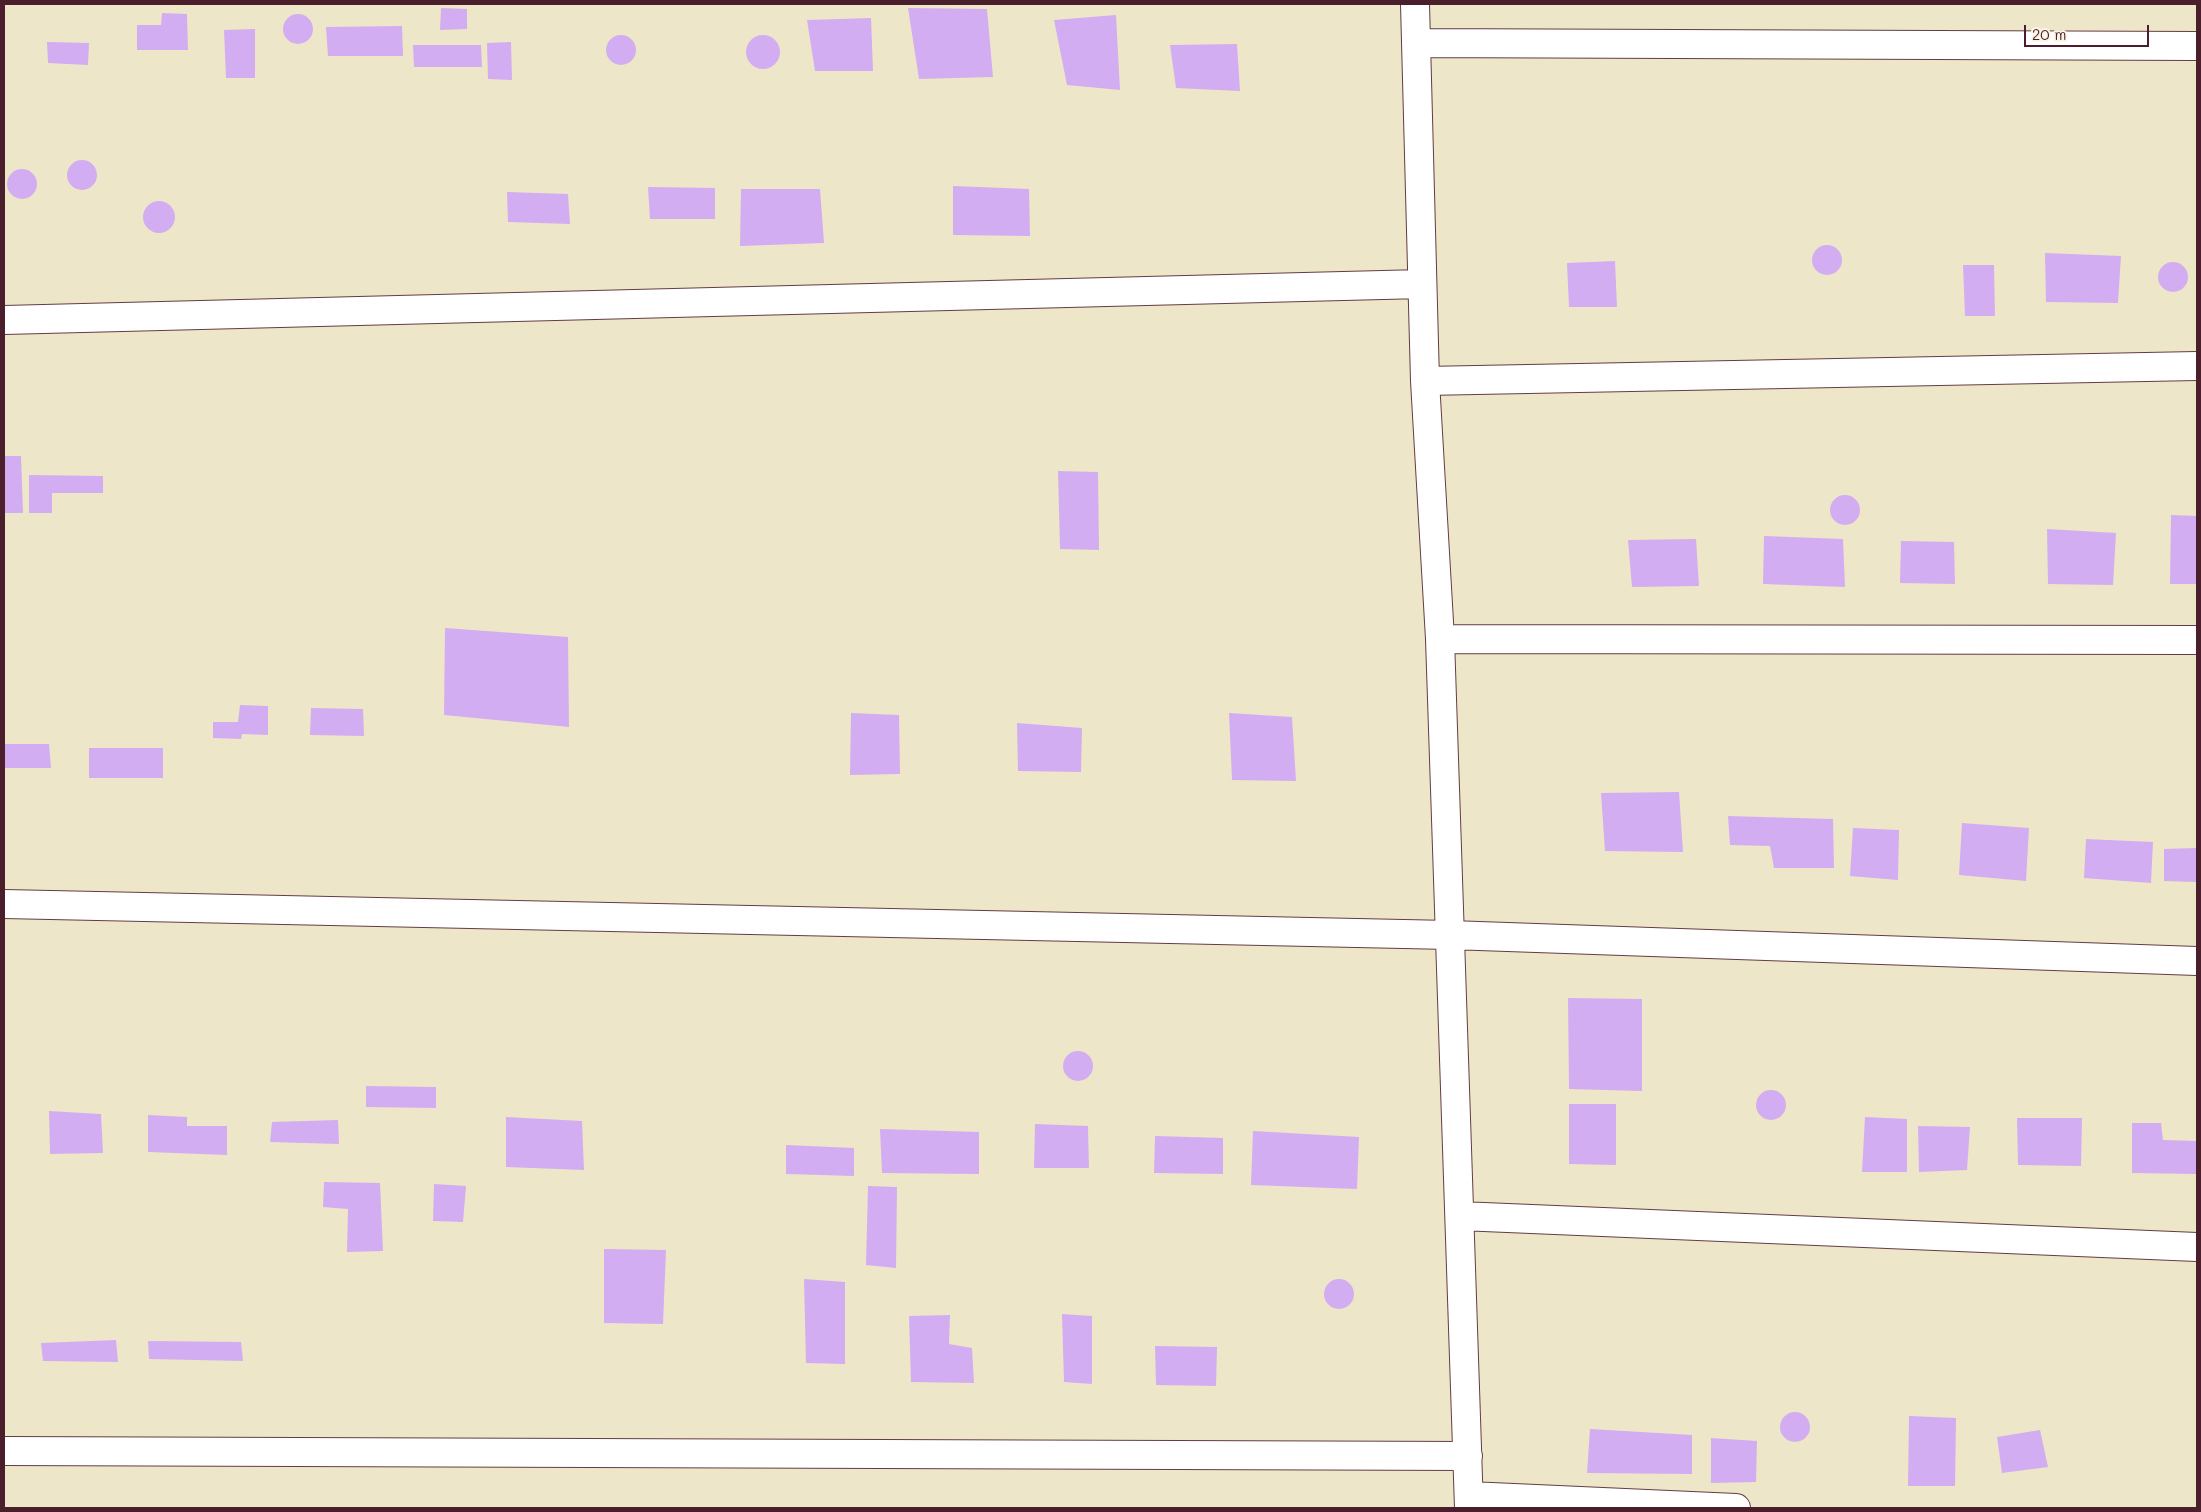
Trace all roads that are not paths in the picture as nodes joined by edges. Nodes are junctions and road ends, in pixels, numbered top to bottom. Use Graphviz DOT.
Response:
graph roads {
  1 [pos="1415,4"];
  2 [pos="1416,44"];
  3 [pos="2197,46"];
  4 [pos="1422,284"];
  5 [pos="4,320"];
  6 [pos="2197,366"];
  7 [pos="1425,381"];
  8 [pos="1440,639"];
  9 [pos="2197,640"];
  10 [pos="4,904"];
  11 [pos="1450,935"];
  12 [pos="2197,961"];
  13 [pos="1460,1216"];
  14 [pos="2197,1247"];
  15 [pos="4,1451"];
  16 [pos="1468,1456"];
  17 [pos="1469,1502"];
  18 [pos="1736,1508"];
  1 -- 2 [label="street"];
  2 -- 3 [label="street"];
  2 -- 4 [label="street"];
  4 -- 5 [label="street"];
  4 -- 7 [label="street"];
  6 -- 7 [label="street"];
  7 -- 8 [label="street"];
  8 -- 9 [label="street"];
  8 -- 11 [label="street"];
  10 -- 11 [label="street"];
  11 -- 12 [label="street"];
  11 -- 13 [label="street"];
  13 -- 14 [label="street"];
  13 -- 16 [label="street"];
  15 -- 16 [label="street"];
  16 -- 17 [label="street"];
  17 -- 18 [label="street"];
}
